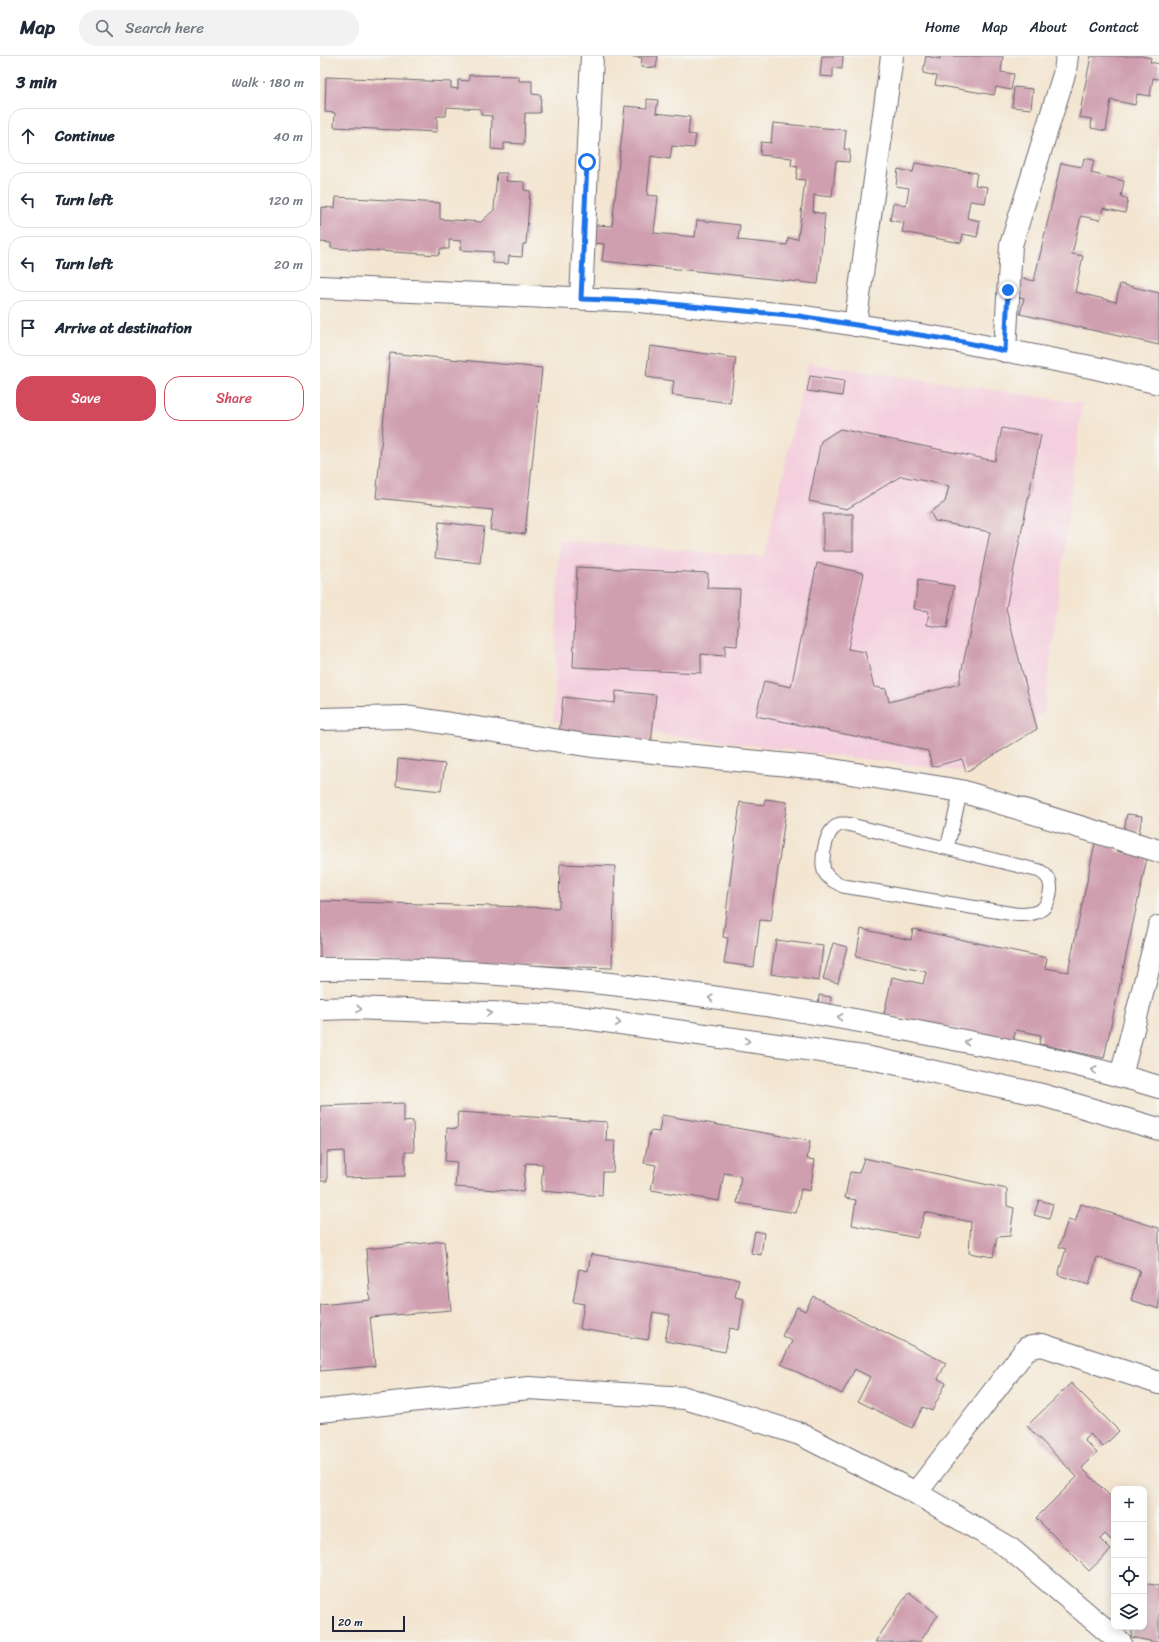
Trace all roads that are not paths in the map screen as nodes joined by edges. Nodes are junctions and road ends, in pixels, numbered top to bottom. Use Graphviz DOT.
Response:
graph roads {
  1 [pos="592,56"];
  2 [pos="892,56"];
  3 [pos="1067,56"];
  4 [pos="320,287"];
  5 [pos="581,299"];
  6 [pos="855,325"];
  7 [pos="1005,351"];
  8 [pos="1159,383"];
  9 [pos="320,719"];
  10 [pos="961,790"];
  11 [pos="947,848"];
  12 [pos="1159,850"];
  13 [pos="1159,927"];
  14 [pos="320,969"];
  15 [pos="320,1009"];
  16 [pos="1122,1076"];
  17 [pos="1159,1087"];
  18 [pos="1159,1130"];
  19 [pos="1159,1383"];
  20 [pos="320,1411"];
  21 [pos="916,1493"];
  22 [pos="1120,1642"];
  1 -- 5 [label="street"];
  2 -- 6 [label="street"];
  3 -- 7 [label="street"];
  4 -- 5 [label="street"];
  5 -- 6 [label="street"];
  6 -- 7 [label="street"];
  7 -- 8 [label="street"];
  9 -- 10 [label="street"];
  10 -- 11 [label="lane"];
  10 -- 12 [label="street"];
  11 -- 11 [label="lane"];
  13 -- 16 [label="street"];
  16 -- 14 [label="street, one-way"];
  15 -- 18 [label="street, one-way"];
  16 -- 17 [label="street"];
  19 -- 21 [label="street"];
  20 -- 21 [label="street"];
  21 -- 22 [label="street"];
}
